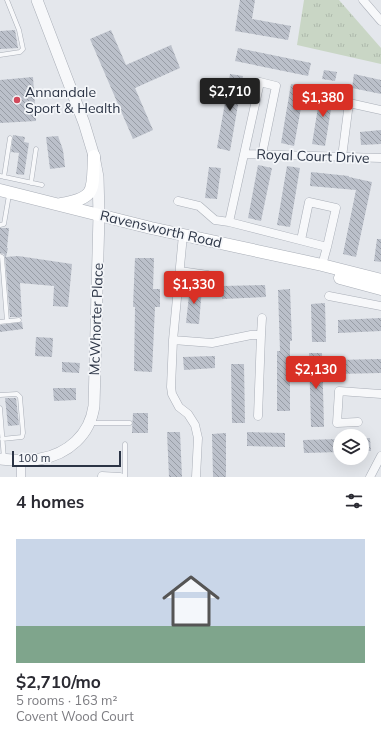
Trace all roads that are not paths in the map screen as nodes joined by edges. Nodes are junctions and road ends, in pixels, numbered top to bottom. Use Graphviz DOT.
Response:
graph roads {
  1 [pos="7,0"];
  2 [pos="37,0"];
  3 [pos="363,0"];
  4 [pos="381,21"];
  5 [pos="0,55"];
  6 [pos="381,110"];
  7 [pos="10,138"];
  8 [pos="36,149"];
  9 [pos="245,154"];
  10 [pos="262,154"];
  11 [pos="94,156"];
  12 [pos="342,157"];
  13 [pos="381,158"];
  14 [pos="2,177"];
  15 [pos="31,183"];
  16 [pos="42,185"];
  17 [pos="5,192"];
  18 [pos="178,200"];
  19 [pos="58,204"];
  20 [pos="0,208"];
  21 [pos="6,210"];
  22 [pos="99,215"];
  23 [pos="2,219"];
  24 [pos="229,222"];
  25 [pos="0,225"];
  26 [pos="183,235"];
  27 [pos="301,240"];
  28 [pos="327,247"];
  29 [pos="0,256"];
  30 [pos="322,265"];
  31 [pos="180,269"];
  32 [pos="208,273"];
  33 [pos="381,280"];
  34 [pos="381,289"];
  35 [pos="329,296"];
  36 [pos="381,306"];
  37 [pos="262,318"];
  38 [pos="20,320"];
  39 [pos="0,322"];
  40 [pos="7,322"];
  41 [pos="261,335"];
  42 [pos="173,340"];
  43 [pos="381,394"];
  44 [pos="0,395"];
  45 [pos="0,408"];
  46 [pos="258,416"];
  47 [pos="358,422"];
  48 [pos="90,423"];
  49 [pos="130,423"];
  50 [pos="2,439"];
  51 [pos="125,444"];
  52 [pos="381,456"];
  53 [pos="2,459"];
  54 [pos="22,460"];
  55 [pos="102,476"];
  56 [pos="21,477"];
  57 [pos="120,477"];
  58 [pos="125,477"];
  59 [pos="196,477"];
  60 [pos="370,477"];
  1 -- 5 [label="lane"];
  2 -- 11 [label="street, McWhorter Place"];
  3 -- 4 [label="street"];
  6 -- 12 [label="street"];
  7 -- 14 [label="lane"];
  8 -- 15 [label="lane"];
  9 -- 10 [label="street, Royal Court Drive"];
  9 -- 10 [label="street"];
  9 -- 24 [label="street"];
  10 -- 12 [label="street, Royal Court Drive"];
  11 -- 19 [label="main road"];
  11 -- 22 [label="street, McWhorter Place"];
  12 -- 13 [label="street, Royal Court Drive"];
  14 -- 15 [label="lane"];
  15 -- 16 [label="lane"];
  17 -- 19 [label="main road, Ravensworth Road"];
  17 -- 21 [label="lane"];
  18 -- 24 [label="street"];
  19 -- 22 [label="main road, Ravensworth Road"];
  20 -- 21 [label="lane"];
  21 -- 23 [label="lane"];
  22 -- 26 [label="main road, Ravensworth Road"];
  22 -- 48 [label="street, McWhorter Place"];
  23 -- 25 [label="lane"];
  24 -- 27 [label="street"];
  26 -- 30 [label="main road, Ravensworth Road"];
  26 -- 31 [label="street"];
  27 -- 28 [label="street"];
  27 -- 28 [label="street"];
  28 -- 30 [label="street"];
  29 -- 40 [label="lane"];
  30 -- 33 [label="main road, Ravensworth Road"];
  30 -- 34 [label="main road, Ravensworth Road"];
  31 -- 32 [label="lane"];
  31 -- 42 [label="street"];
  35 -- 36 [label="street"];
  37 -- 41 [label="street"];
  38 -- 40 [label="lane"];
  39 -- 40 [label="lane"];
  41 -- 42 [label="street"];
  41 -- 46 [label="street"];
  42 -- 59 [label="street"];
  43 -- 47 [label="street"];
  44 -- 50 [label="lane"];
  45 -- 50 [label="lane"];
  48 -- 49 [label="lane"];
  48 -- 54 [label="street"];
  50 -- 53 [label="lane"];
  51 -- 58 [label="lane"];
  52 -- 60 [label="street"];
  53 -- 54 [label="street"];
  54 -- 56 [label="street"];
  55 -- 57 [label="street"];
}
